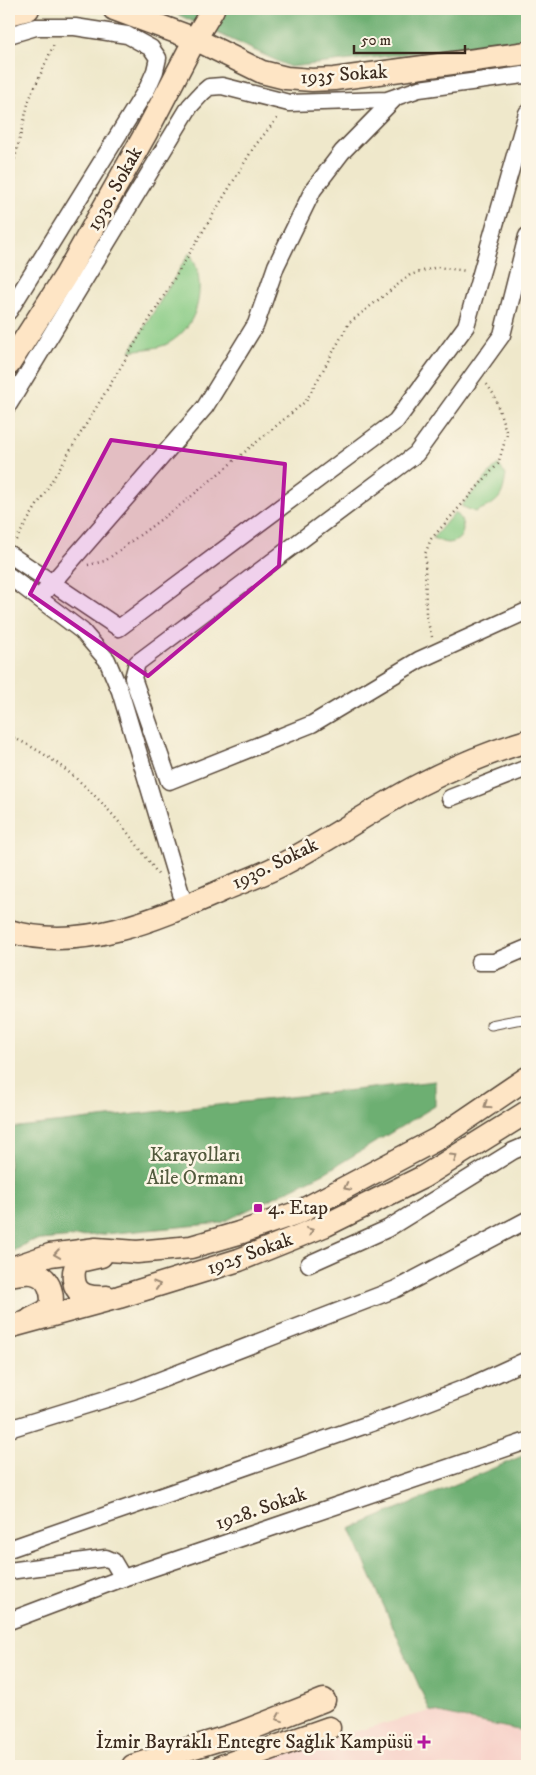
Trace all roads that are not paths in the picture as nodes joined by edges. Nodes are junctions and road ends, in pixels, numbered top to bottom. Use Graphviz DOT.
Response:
graph roads {
  1 [pos="28,9"];
  2 [pos="114,9"];
  3 [pos="213,9"];
  4 [pos="9,14"];
  5 [pos="9,35"];
  6 [pos="195,39"];
  7 [pos="527,53"];
  8 [pos="527,76"];
  9 [pos="394,98"];
  10 [pos="527,113"];
  11 [pos="527,236"];
  12 [pos="9,311"];
  13 [pos="9,364"];
  14 [pos="9,404"];
  15 [pos="11,548"];
  16 [pos="9,576"];
  17 [pos="52,583"];
  18 [pos="39,598"];
  19 [pos="527,611"];
  20 [pos="522,743"];
  21 [pos="526,768"];
  22 [pos="169,781"];
  23 [pos="150,788"];
  24 [pos="450,798"];
  25 [pos="185,907"];
  26 [pos="9,931"];
  27 [pos="527,948"];
  28 [pos="479,962"];
  29 [pos="527,1019"];
  30 [pos="491,1025"];
  31 [pos="527,1078"];
  32 [pos="527,1112"];
  33 [pos="527,1145"];
  34 [pos="527,1220"];
  35 [pos="137,1252"];
  36 [pos="309,1264"];
  37 [pos="9,1269"];
  38 [pos="9,1275"];
  39 [pos="119,1297"];
  40 [pos="16,1325"];
  41 [pos="527,1360"];
  42 [pos="9,1429"];
  43 [pos="527,1440"];
  44 [pos="9,1549"];
  45 [pos="9,1572"];
  46 [pos="123,1578"];
  47 [pos="9,1621"];
  48 [pos="324,1700"];
  49 [pos="329,1728"];
  50 [pos="234,1754"];
  51 [pos="282,1756"];
  52 [pos="133,1766"];
  1 -- 4 [label="main road"];
  2 -- 6 [label="main road, 1935 Sokak"];
  3 -- 6 [label="main road, 1930. Sokak"];
  5 -- 12 [label="street"];
  6 -- 7 [label="main road, 1935 Sokak"];
  6 -- 13 [label="main road, 1930. Sokak"];
  8 -- 9 [label="street"];
  9 -- 14 [label="street"];
  9 -- 17 [label="street"];
  10 -- 17 [label="street"];
  11 -- 22 [label="street"];
  15 -- 17 [label="street"];
  16 -- 18 [label="street"];
  17 -- 18 [label="street"];
  18 -- 23 [label="street"];
  19 -- 22 [label="street"];
  20 -- 21 [label="street"];
  20 -- 25 [label="main road, 1930. Sokak"];
  21 -- 24 [label="street"];
  22 -- 23 [label="street"];
  23 -- 25 [label="street"];
  25 -- 26 [label="main road, 1930. Sokak"];
  27 -- 28 [label="street"];
  29 -- 30 [label="lane"];
  31 -- 35 [label="main road, 1925 Sokak, one-way"];
  39 -- 32 [label="main road, 1925 Sokak, one-way"];
  33 -- 36 [label="street"];
  34 -- 42 [label="street"];
  35 -- 37 [label="main road, 1925 Sokak, one-way"];
  35 -- 39 [label="main road"];
  38 -- 40 [label="main road"];
  39 -- 40 [label="main road, 1925 Sokak"];
  41 -- 44 [label="street"];
  43 -- 46 [label="street, 1928. Sokak"];
  45 -- 46 [label="street"];
  46 -- 47 [label="street, 1928. Sokak"];
  48 -- 50 [label="main road, one-way"];
  49 -- 51 [label="main road"];
  50 -- 51 [label="main road"];
  50 -- 52 [label="main road"];
}
